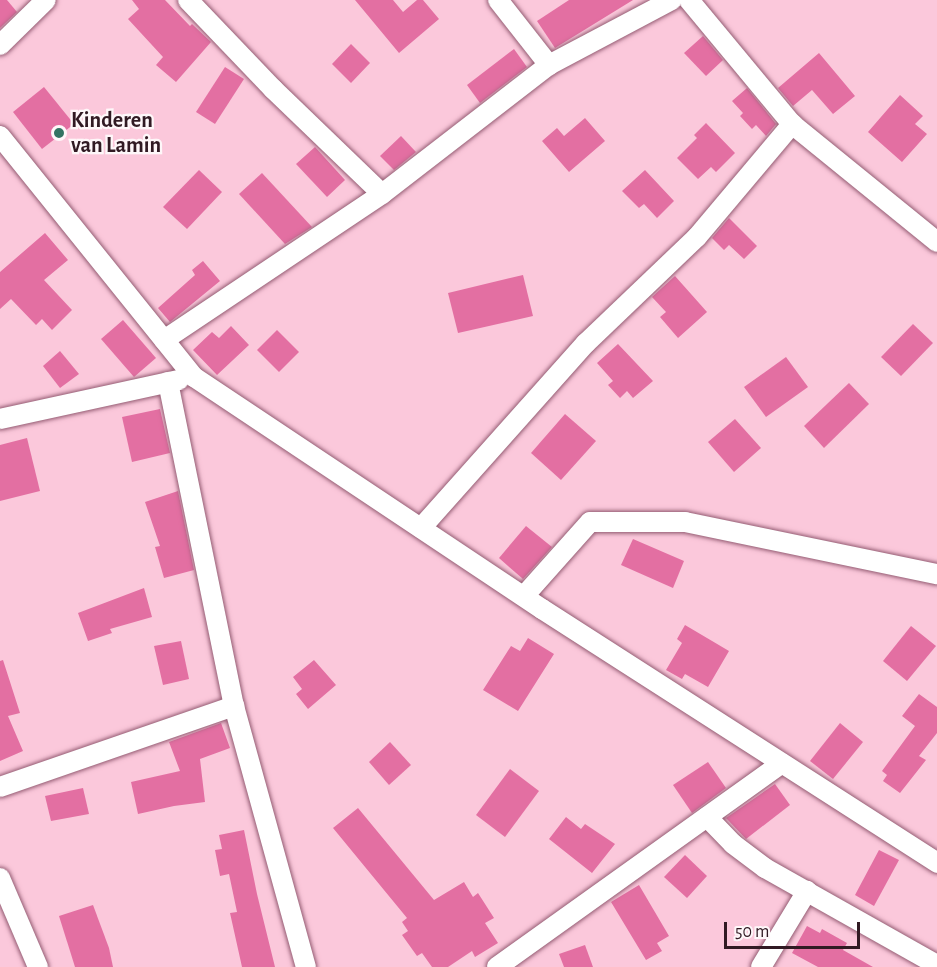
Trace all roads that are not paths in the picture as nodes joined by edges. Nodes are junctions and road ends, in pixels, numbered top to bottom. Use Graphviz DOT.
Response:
graph roads {
  1 [pos="46,0"];
  2 [pos="188,0"];
  3 [pos="498,0"];
  4 [pos="672,0"];
  5 [pos="689,0"];
  6 [pos="0,45"];
  7 [pos="549,65"];
  8 [pos="792,124"];
  9 [pos="0,136"];
  10 [pos="382,194"];
  11 [pos="937,242"];
  12 [pos="164,340"];
  13 [pos="194,377"];
  14 [pos="168,382"];
  15 [pos="0,419"];
  16 [pos="421,528"];
  17 [pos="937,574"];
  18 [pos="524,596"];
  19 [pos="234,706"];
  20 [pos="782,763"];
  21 [pos="0,787"];
  22 [pos="707,817"];
  23 [pos="937,863"];
  24 [pos="0,878"];
  25 [pos="807,891"];
  26 [pos="937,965"];
  27 [pos="38,967"];
  28 [pos="306,967"];
  29 [pos="497,967"];
  30 [pos="761,967"];
  1 -- 6 [label="street"];
  2 -- 10 [label="street"];
  3 -- 7 [label="street"];
  4 -- 7 [label="street"];
  5 -- 8 [label="street"];
  7 -- 10 [label="street"];
  8 -- 11 [label="street"];
  8 -- 16 [label="street"];
  9 -- 12 [label="street"];
  10 -- 12 [label="street"];
  12 -- 13 [label="street"];
  13 -- 14 [label="street"];
  13 -- 16 [label="street"];
  14 -- 15 [label="street"];
  14 -- 19 [label="street"];
  16 -- 18 [label="street"];
  17 -- 18 [label="street"];
  18 -- 20 [label="street"];
  19 -- 21 [label="street"];
  19 -- 28 [label="street"];
  20 -- 22 [label="street"];
  20 -- 23 [label="street"];
  22 -- 25 [label="street"];
  22 -- 29 [label="street"];
  24 -- 27 [label="street"];
  25 -- 26 [label="street"];
  25 -- 30 [label="street"];
}
